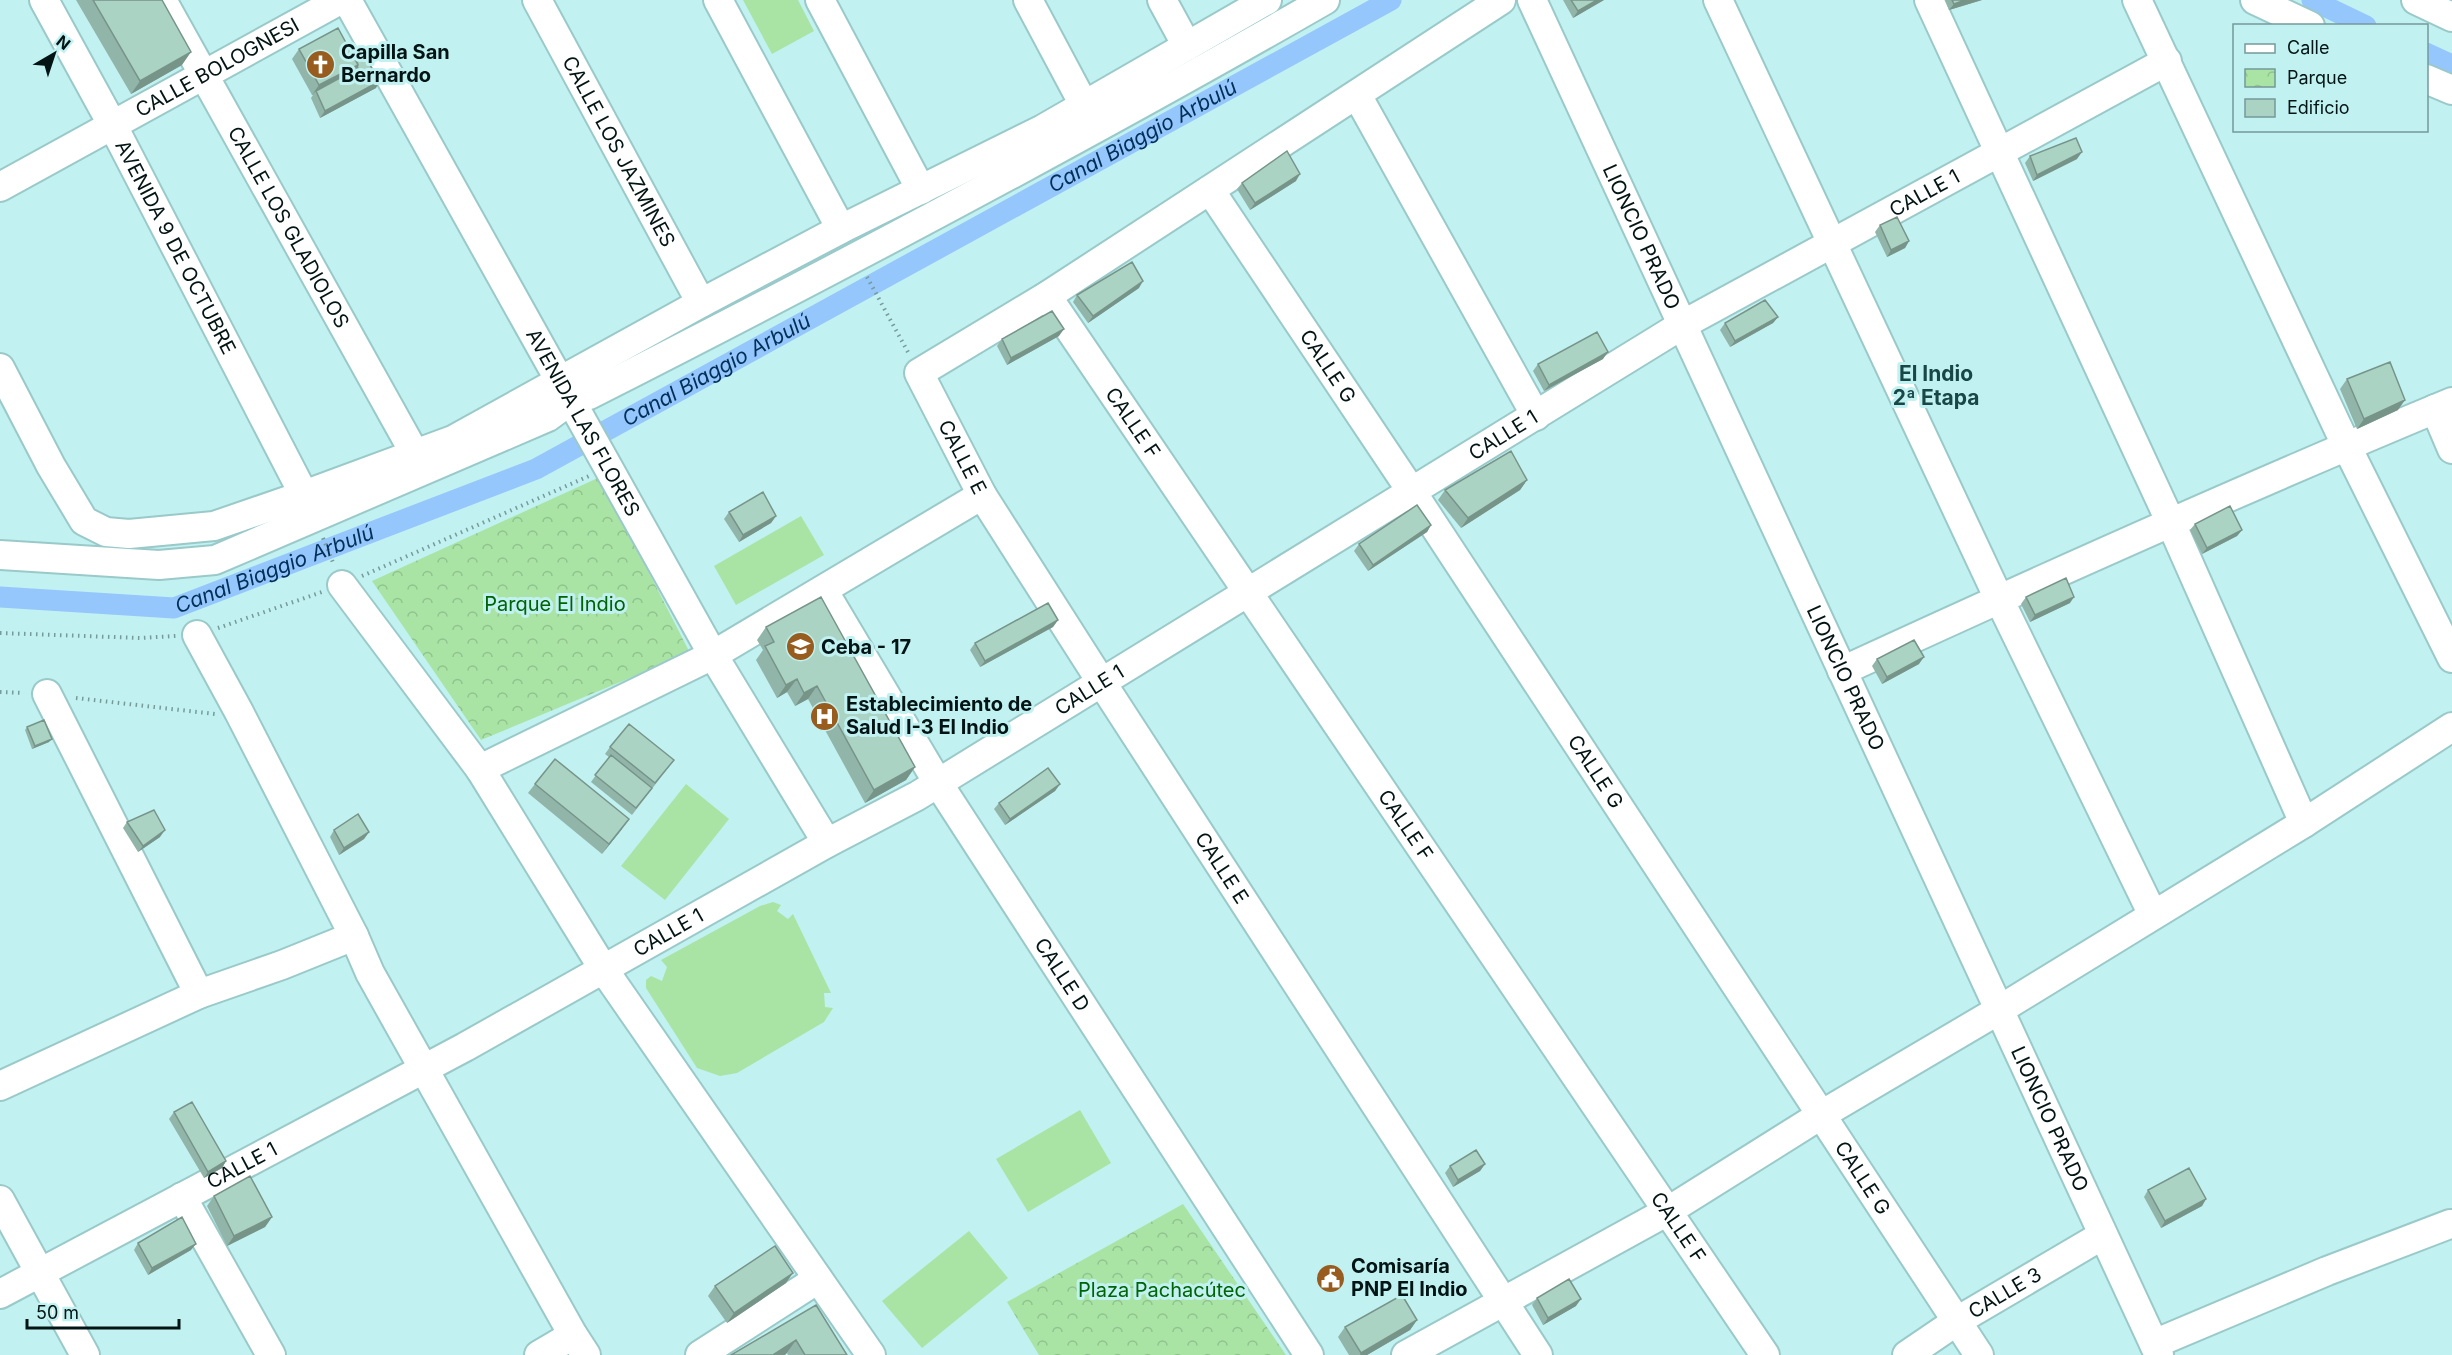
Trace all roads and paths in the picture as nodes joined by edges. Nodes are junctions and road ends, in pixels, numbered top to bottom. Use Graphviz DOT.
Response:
graph roads {
  1 [pos="44,0"];
  2 [pos="162,0"];
  3 [pos="340,0"];
  4 [pos="347,0"];
  5 [pos="537,0"];
  6 [pos="718,0"];
  7 [pos="820,0"];
  8 [pos="1028,0"];
  9 [pos="1162,0"];
  10 [pos="1268,0"];
  11 [pos="1325,0"];
  12 [pos="1501,0"];
  13 [pos="1532,0"];
  14 [pos="1718,0"];
  15 [pos="1929,0"];
  16 [pos="2137,0"];
  17 [pos="2255,0"];
  18 [pos="2416,0"];
  19 [pos="2452,17"];
  20 [pos="2306,24"];
  21 [pos="1187,46"];
  22 [pos="2167,61"];
  23 [pos="203,76"];
  24 [pos="2428,79"];
  25 [pos="2452,90"];
  26 [pos="1357,95"];
  27 [pos="1084,105"];
  28 [pos="113,126"];
  29 [pos="1998,153"];
  30 [pos="0,187"];
  31 [pos="921,190"];
  32 [pos="1210,190"];
  33 [pos="842,229"];
  34 [pos="1832,244"];
  35 [pos="866,276"];
  36 [pos="1047,296"];
  37 [pos="702,303"];
  38 [pos="1683,326"];
  39 [pos="0,368"];
  40 [pos="919,373"];
  41 [pos="570,398"];
  42 [pos="2443,406"];
  43 [pos="1536,416"];
  44 [pos="2346,445"];
  45 [pos="2452,449"];
  46 [pos="415,454"];
  47 [pos="608,464"];
  48 [pos="1412,492"];
  49 [pos="304,495"];
  50 [pos="982,495"];
  51 [pos="2170,521"];
  52 [pos="322,536"];
  53 [pos="0,555"];
  54 [pos="340,579"];
  55 [pos="823,590"];
  56 [pos="1249,592"];
  57 [pos="2000,599"];
  58 [pos="0,633"];
  59 [pos="197,635"];
  60 [pos="713,655"];
  61 [pos="2452,658"];
  62 [pos="1842,671"];
  63 [pos="1101,683"];
  64 [pos="0,692"];
  65 [pos="47,694"];
  66 [pos="239,712"];
  67 [pos="2452,727"];
  68 [pos="480,768"];
  69 [pos="938,783"];
  70 [pos="2304,823"];
  71 [pos="827,843"];
  72 [pos="2153,915"];
  73 [pos="354,936"];
  74 [pos="604,970"];
  75 [pos="199,994"];
  76 [pos="1999,1010"];
  77 [pos="423,1069"];
  78 [pos="0,1086"];
  79 [pos="1821,1114"];
  80 [pos="182,1197"];
  81 [pos="0,1200"];
  82 [pos="1668,1211"];
  83 [pos="2450,1224"];
  84 [pos="2103,1235"];
  85 [pos="41,1273"];
  86 [pos="818,1279"];
  87 [pos="0,1294"];
  88 [pos="1503,1302"];
  89 [pos="1957,1322"];
  90 [pos="580,1345"];
  91 [pos="2156,1349"];
  92 [pos="85,1355"];
  93 [pos="271,1355"];
  94 [pos="539,1355"];
  95 [pos="700,1355"];
  96 [pos="871,1355"];
  97 [pos="1309,1355"];
  98 [pos="1406,1355"];
  99 [pos="1538,1355"];
  100 [pos="1765,1355"];
  101 [pos="1907,1355"];
  102 [pos="1979,1355"];
  1 -- 28 [label="street, AVENIDA 9 DE OCTUBRE"];
  2 -- 23 [label="street, CALLE LOS GLADIOLOS"];
  3 -- 23 [label="street, CALLE BOLOGNESI"];
  4 -- 41 [label="street, AVENIDA LAS FLORES"];
  5 -- 37 [label="street, CALLE LOS JAZMINES"];
  6 -- 33 [label="street"];
  7 -- 31 [label="street"];
  8 -- 27 [label="street"];
  9 -- 21 [label="street"];
  10 -- 21 [label="street"];
  11 -- 41 [label="street"];
  12 -- 26 [label="street"];
  13 -- 38 [label="street, LIONCIO PRADO"];
  14 -- 34 [label="street"];
  15 -- 29 [label="street"];
  16 -- 22 [label="street"];
  17 -- 20 [label="street"];
  18 -- 19 [label="street"];
  21 -- 27 [label="street"];
  22 -- 29 [label="street, CALLE 1"];
  22 -- 44 [label="street"];
  23 -- 28 [label="street, CALLE BOLOGNESI"];
  23 -- 46 [label="street, CALLE LOS GLADIOLOS"];
  24 -- 25 [label="street"];
  26 -- 32 [label="street"];
  26 -- 43 [label="street"];
  27 -- 31 [label="street"];
  28 -- 30 [label="street, CALLE BOLOGNESI"];
  28 -- 49 [label="street, AVENIDA 9 DE OCTUBRE"];
  29 -- 34 [label="street, CALLE 1"];
  29 -- 51 [label="street"];
  31 -- 33 [label="street"];
  32 -- 36 [label="street"];
  32 -- 48 [label="street, CALLE G"];
  33 -- 37 [label="street"];
  34 -- 38 [label="street, CALLE 1"];
  34 -- 57 [label="street"];
  35 -- 40 [label="path"];
  36 -- 40 [label="street"];
  36 -- 56 [label="street, CALLE F"];
  37 -- 41 [label="street"];
  38 -- 43 [label="street, CALLE 1"];
  38 -- 62 [label="street, LIONCIO PRADO"];
  39 -- 49 [label="street"];
  40 -- 50 [label="street, CALLE E"];
  41 -- 46 [label="street"];
  41 -- 47 [label="street, AVENIDA LAS FLORES"];
  41 -- 53 [label="street"];
  42 -- 44 [label="street"];
  42 -- 45 [label="street"];
  43 -- 48 [label="street, CALLE 1"];
  44 -- 51 [label="street"];
  44 -- 61 [label="street"];
  46 -- 49 [label="street"];
  47 -- 54 [label="path"];
  47 -- 60 [label="street, AVENIDA LAS FLORES"];
  48 -- 56 [label="street, CALLE 1"];
  48 -- 79 [label="street, CALLE G"];
  50 -- 55 [label="street"];
  50 -- 63 [label="street, CALLE E"];
  51 -- 57 [label="street"];
  51 -- 70 [label="street"];
  52 -- 54 [label="path"];
  54 -- 59 [label="path"];
  54 -- 68 [label="street"];
  55 -- 60 [label="street"];
  55 -- 69 [label="street, CALLE D"];
  56 -- 63 [label="street, CALLE 1"];
  56 -- 82 [label="street, CALLE F"];
  57 -- 62 [label="street"];
  57 -- 72 [label="street"];
  58 -- 59 [label="path"];
  59 -- 66 [label="street"];
  60 -- 68 [label="street"];
  60 -- 71 [label="street, AVENIDA LAS FLORES"];
  62 -- 76 [label="street, LIONCIO PRADO"];
  63 -- 69 [label="street, CALLE 1"];
  63 -- 88 [label="street, CALLE E"];
  64 -- 65 [label="path"];
  65 -- 66 [label="path"];
  65 -- 75 [label="street"];
  66 -- 73 [label="street"];
  67 -- 70 [label="street"];
  68 -- 74 [label="street"];
  69 -- 71 [label="street, CALLE 1"];
  69 -- 97 [label="street, CALLE D"];
  70 -- 72 [label="street"];
  71 -- 74 [label="street, CALLE 1"];
  72 -- 76 [label="street"];
  73 -- 75 [label="street"];
  73 -- 77 [label="street"];
  74 -- 77 [label="street, CALLE 1"];
  74 -- 86 [label="street"];
  75 -- 78 [label="street"];
  76 -- 79 [label="street"];
  76 -- 84 [label="street, LIONCIO PRADO"];
  77 -- 80 [label="street, CALLE 1"];
  77 -- 90 [label="street"];
  79 -- 82 [label="street"];
  79 -- 89 [label="street, CALLE G"];
  80 -- 85 [label="street, CALLE 1"];
  80 -- 93 [label="street"];
  81 -- 85 [label="street"];
  82 -- 88 [label="street"];
  82 -- 100 [label="street, CALLE F"];
  83 -- 91 [label="street"];
  84 -- 89 [label="street, CALLE 3"];
  84 -- 91 [label="street, LIONCIO PRADO"];
  85 -- 87 [label="street, CALLE 1"];
  85 -- 92 [label="street"];
  86 -- 95 [label="street"];
  86 -- 96 [label="street"];
  88 -- 98 [label="street"];
  88 -- 99 [label="street, CALLE E"];
  89 -- 101 [label="street, CALLE 3"];
  89 -- 102 [label="street, CALLE G"];
  90 -- 94 [label="street"];
}
